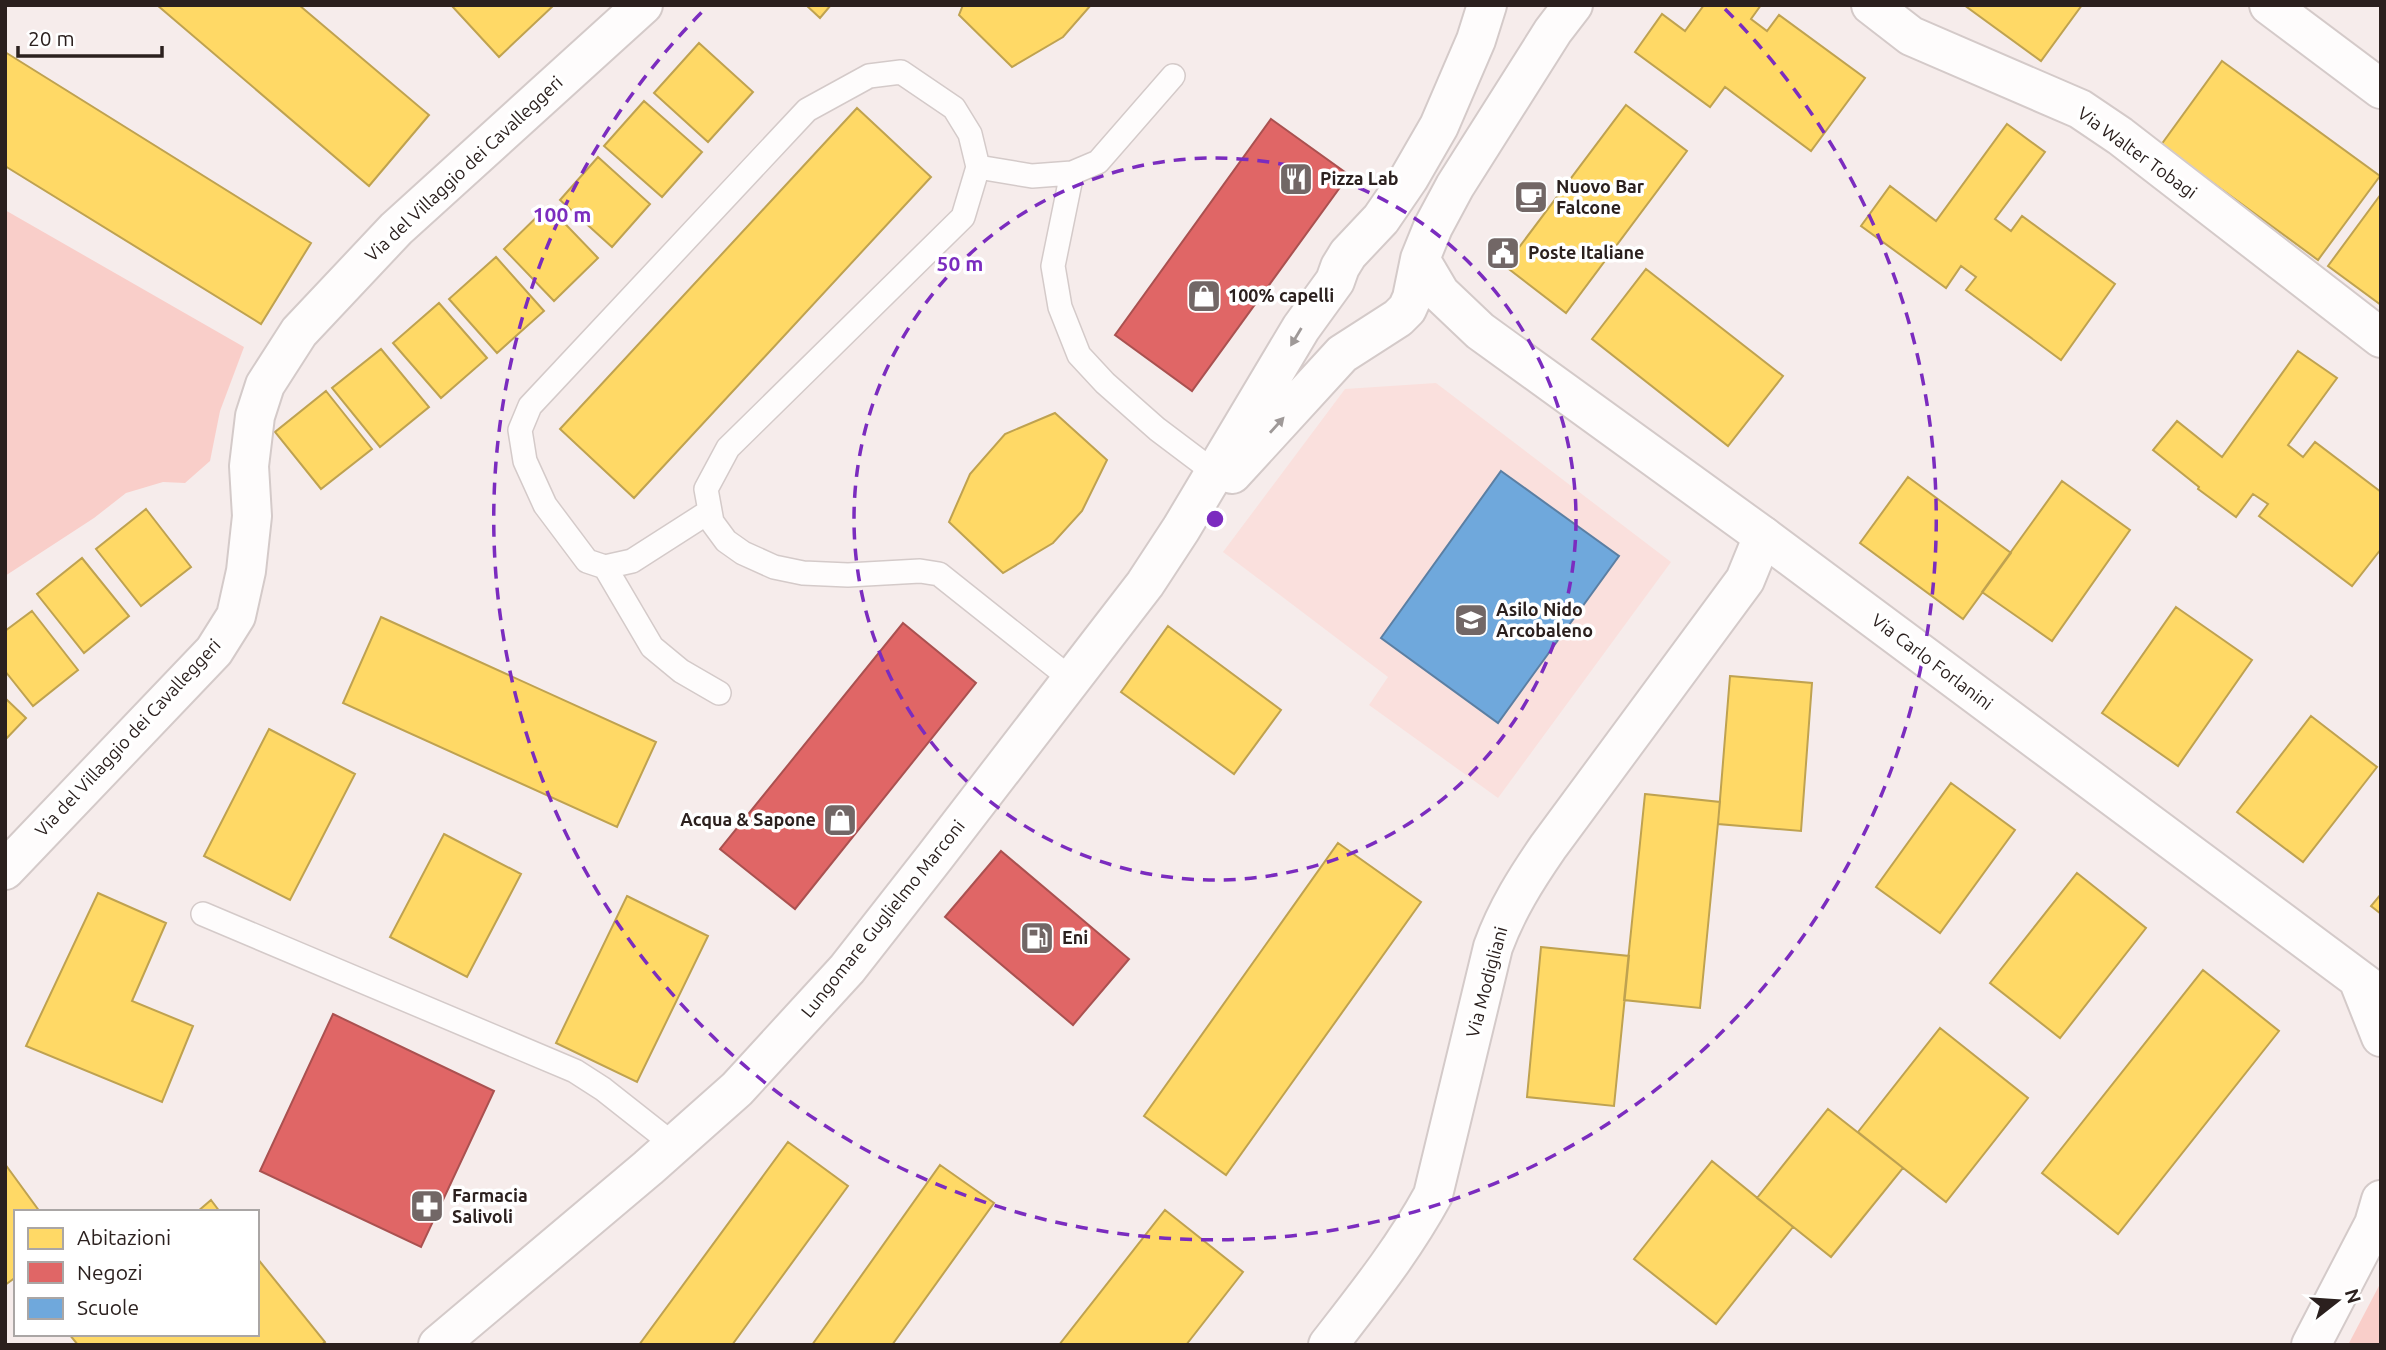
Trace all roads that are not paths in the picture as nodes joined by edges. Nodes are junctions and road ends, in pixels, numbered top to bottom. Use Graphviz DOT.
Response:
graph roads {
  1 [pos="643,5"];
  2 [pos="1487,5"];
  3 [pos="1573,5"];
  4 [pos="1871,5"];
  5 [pos="2269,5"];
  6 [pos="1173,76"];
  7 [pos="2381,89"];
  8 [pos="978,167"];
  9 [pos="1072,173"];
  10 [pos="1420,259"];
  11 [pos="1335,281"];
  12 [pos="1393,322"];
  13 [pos="1480,331"];
  14 [pos="2381,338"];
  15 [pos="1214,472"];
  16 [pos="710,511"];
  17 [pos="1181,529"];
  18 [pos="1763,536"];
  19 [pos="605,567"];
  20 [pos="1072,679"];
  21 [pos="719,693"];
  22 [pos="5,870"];
  23 [pos="203,914"];
  24 [pos="2369,987"];
  25 [pos="2381,1037"];
  26 [pos="674,1145"];
  27 [pos="2378,1214"];
  28 [pos="438,1345"];
  29 [pos="1328,1345"];
  30 [pos="2311,1345"];
  1 -- 22 [label="street, Via del Villaggio dei Cavalleggeri"];
  2 -- 11 [label="street, Lungomare Guglielmo Marconi"];
  3 -- 10 [label="street, Lungomare Guglielmo Marconi"];
  4 -- 14 [label="street, Via Walter Tobagi"];
  5 -- 7 [label="street"];
  6 -- 9 [label="lane"];
  8 -- 9 [label="lane"];
  8 -- 16 [label="lane"];
  8 -- 19 [label="lane"];
  9 -- 15 [label="lane"];
  10 -- 12 [label="street, Lungomare Guglielmo Marconi"];
  10 -- 13 [label="street, Via Carlo Forlanini"];
  11 -- 12 [label="street"];
  11 -- 15 [label="street, Lungomare Guglielmo Marconi, one-way"];
  12 -- 13 [label="street, Via Carlo Forlanini"];
  17 -- 12 [label="street, Lungomare Guglielmo Marconi, one-way"];
  13 -- 18 [label="street, Via Carlo Forlanini"];
  15 -- 17 [label="street, Lungomare Guglielmo Marconi"];
  16 -- 19 [label="lane"];
  16 -- 20 [label="lane"];
  17 -- 20 [label="street, Lungomare Guglielmo Marconi"];
  18 -- 24 [label="street, Via Carlo Forlanini"];
  18 -- 29 [label="street, Via Modigliani"];
  19 -- 21 [label="lane"];
  20 -- 26 [label="street, Lungomare Guglielmo Marconi"];
  23 -- 26 [label="lane"];
  24 -- 25 [label="street"];
  26 -- 28 [label="street, Lungomare Guglielmo Marconi"];
  27 -- 30 [label="street"];
}
